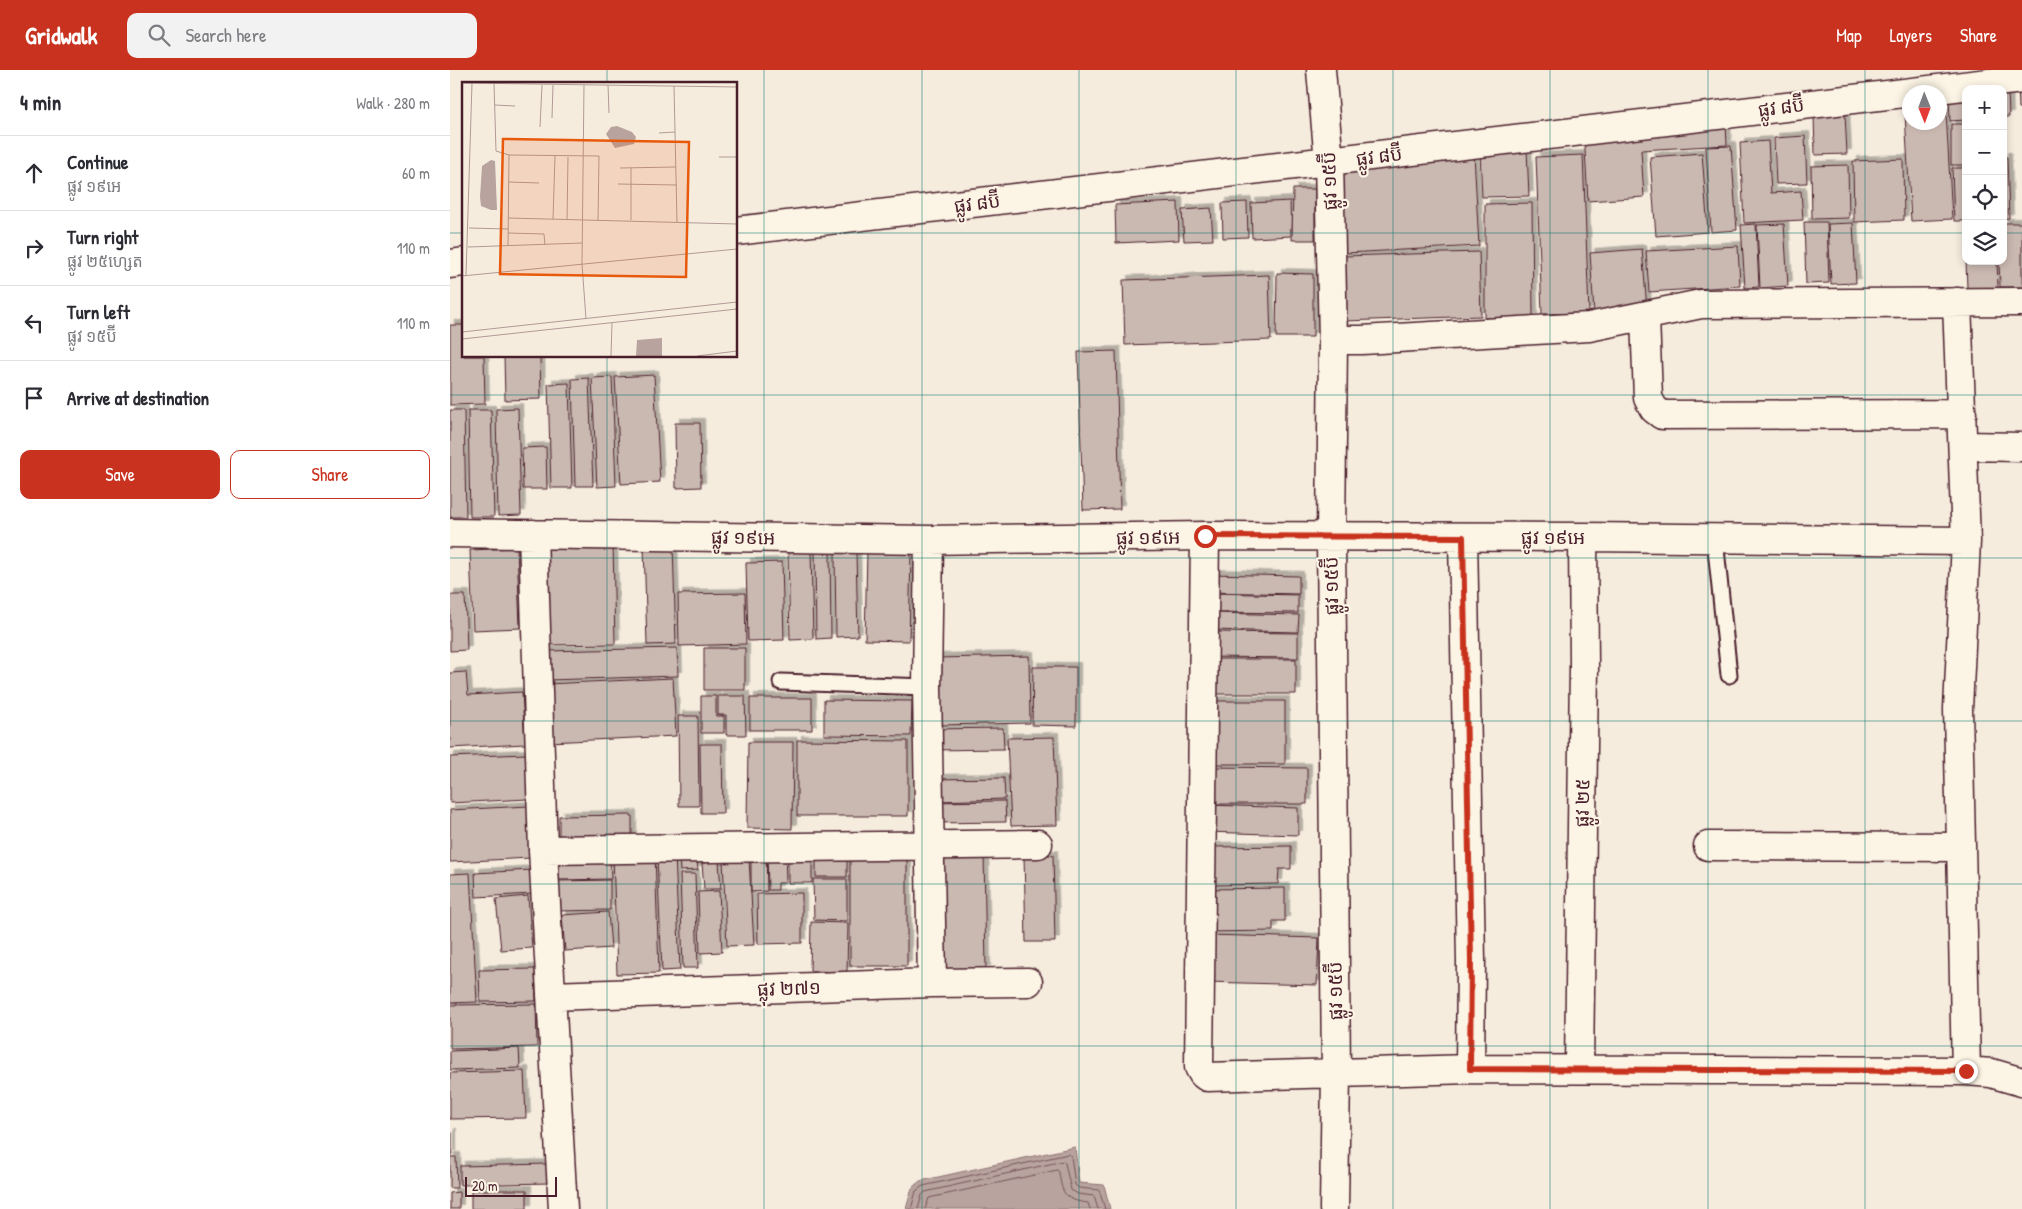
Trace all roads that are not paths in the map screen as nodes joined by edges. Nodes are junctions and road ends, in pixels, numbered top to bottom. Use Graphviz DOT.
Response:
graph roads {
  1 [pos="1321,70"];
  2 [pos="2022,79"];
  3 [pos="1329,162"];
  4 [pos="738,231"];
  5 [pos="1957,302"];
  6 [pos="2022,302"];
  7 [pos="1645,317"];
  8 [pos="1333,340"];
  9 [pos="1962,414"];
  10 [pos="1963,446"];
  11 [pos="2022,448"];
  12 [pos="450,533"];
  13 [pos="533,534"];
  14 [pos="1205,536"];
  15 [pos="1331,536"];
  16 [pos="1463,537"];
  17 [pos="1583,537"];
  18 [pos="1715,539"];
  19 [pos="929,540"];
  20 [pos="1966,541"];
  21 [pos="1729,675"];
  22 [pos="781,682"];
  23 [pos="927,687"];
  24 [pos="1038,844"];
  25 [pos="930,846"];
  26 [pos="1708,846"];
  27 [pos="1961,847"];
  28 [pos="543,850"];
  29 [pos="932,982"];
  30 [pos="1028,982"];
  31 [pos="551,996"];
  32 [pos="1470,1069"];
  33 [pos="1579,1069"];
  34 [pos="1966,1071"];
  35 [pos="1336,1073"];
  36 [pos="2022,1082"];
  37 [pos="563,1209"];
  38 [pos="1334,1209"];
  1 -- 3 [label="street, ផ្លូវ ១៥ប៊ី"];
  2 -- 3 [label="street, ផ្លូវ ៨ប៊ី"];
  3 -- 4 [label="street, ផ្លូវ ៨ប៊ី"];
  3 -- 8 [label="street, ផ្លូវ ១៥ប៊ី"];
  5 -- 6 [label="street"];
  5 -- 7 [label="street"];
  5 -- 9 [label="street"];
  7 -- 8 [label="street"];
  7 -- 9 [label="street"];
  8 -- 15 [label="street, ផ្លូវ ១៥ប៊ី"];
  9 -- 10 [label="street"];
  10 -- 11 [label="street"];
  10 -- 20 [label="street"];
  12 -- 13 [label="street, ផ្លូវ ១៩អេ"];
  13 -- 19 [label="street, ផ្លូវ ១៩អេ"];
  13 -- 28 [label="street"];
  14 -- 15 [label="street, ផ្លូវ ១៩អេ"];
  14 -- 19 [label="street, ផ្លូវ ១៩អេ"];
  14 -- 35 [label="street"];
  15 -- 16 [label="street, ផ្លូវ ១៩អេ"];
  15 -- 35 [label="street, ផ្លូវ ១៥ប៊ី"];
  16 -- 17 [label="street, ផ្លូវ ១៩អេ"];
  16 -- 32 [label="street"];
  17 -- 18 [label="street, ផ្លូវ ១៩អេ"];
  17 -- 33 [label="street, ផ្លូវ ២៥"];
  18 -- 20 [label="street, ផ្លូវ ១៩អេ"];
  18 -- 21 [label="lane"];
  19 -- 23 [label="street"];
  20 -- 27 [label="street"];
  22 -- 23 [label="lane"];
  23 -- 25 [label="street"];
  24 -- 25 [label="street"];
  25 -- 28 [label="street"];
  25 -- 29 [label="street"];
  26 -- 27 [label="street"];
  27 -- 34 [label="street"];
  28 -- 31 [label="street"];
  29 -- 30 [label="street, ផ្លុវ ២៧១"];
  29 -- 31 [label="street, ផ្លុវ ២៧១"];
  31 -- 37 [label="street"];
  32 -- 33 [label="street"];
  32 -- 35 [label="street"];
  33 -- 34 [label="street"];
  34 -- 36 [label="street"];
  35 -- 38 [label="street, ផ្លូវ ១៥ប៊ី"];
}
